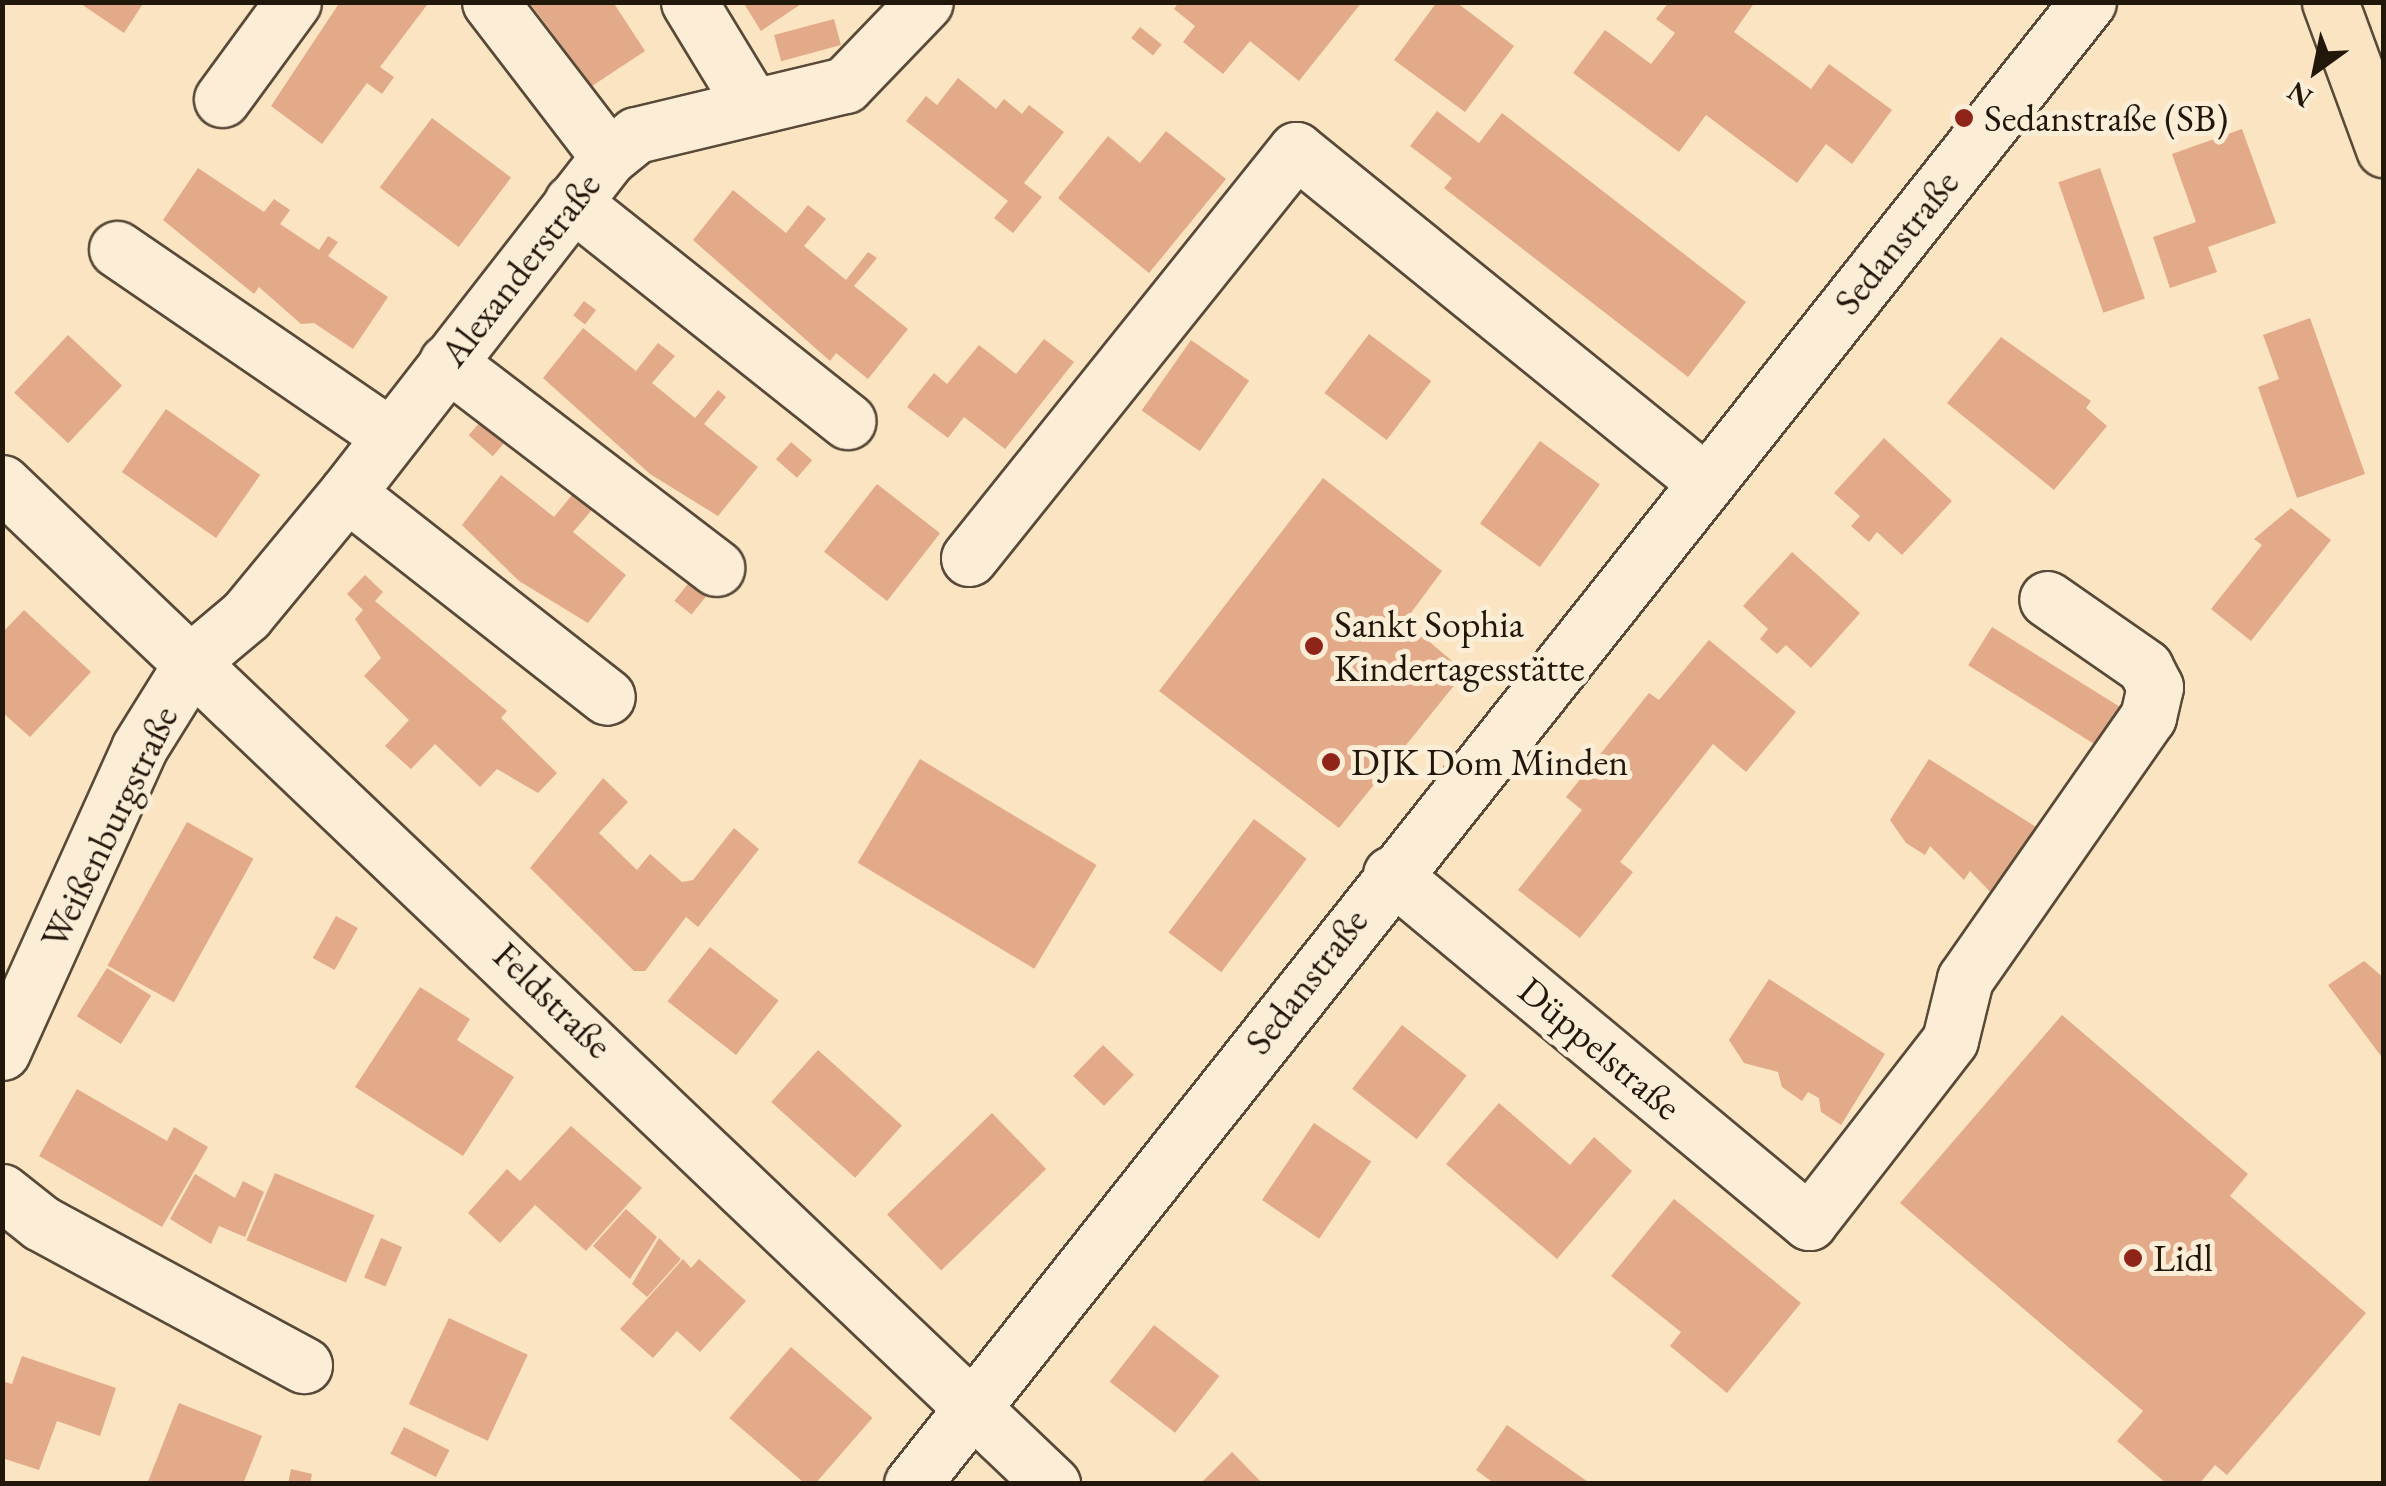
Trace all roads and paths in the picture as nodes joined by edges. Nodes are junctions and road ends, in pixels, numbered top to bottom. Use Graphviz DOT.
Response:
graph roads {
  1 [pos="293,2"];
  2 [pos="490,2"];
  3 [pos="689,2"];
  4 [pos="925,2"];
  5 [pos="2088,2"];
  6 [pos="2330,2"];
  7 [pos="222,99"];
  8 [pos="751,104"];
  9 [pos="2384,148"];
  10 [pos="609,157"];
  11 [pos="572,202"];
  12 [pos="117,249"];
  13 [pos="447,362"];
  14 [pos="847,421"];
  15 [pos="390,436"];
  16 [pos="1704,482"];
  17 [pos="2,483"];
  18 [pos="347,492"];
  19 [pos="969,558"];
  20 [pos="716,568"];
  21 [pos="2046,598"];
  22 [pos="195,658"];
  23 [pos="607,697"];
  24 [pos="1391,874"];
  25 [pos="2,1052"];
  26 [pos="2,1192"];
  27 [pos="304,1365"];
  28 [pos="970,1404"];
  29 [pos="912,1484"];
  30 [pos="1052,1484"];
  1 -- 7 [label="street"];
  2 -- 10 [label="street"];
  3 -- 8 [label="street"];
  4 -- 8 [label="street, Alexanderstraße"];
  5 -- 16 [label="street, Sedanstraße"];
  6 -- 9 [label="main road"];
  8 -- 10 [label="street, Alexanderstraße"];
  10 -- 11 [label="street, Alexanderstraße"];
  11 -- 13 [label="street, Alexanderstraße"];
  11 -- 14 [label="street"];
  12 -- 15 [label="street"];
  13 -- 15 [label="street, Alexanderstraße"];
  13 -- 20 [label="street"];
  15 -- 18 [label="street, Alexanderstraße"];
  16 -- 19 [label="street"];
  16 -- 24 [label="street, Sedanstraße"];
  17 -- 22 [label="street, Feldstraße"];
  18 -- 22 [label="street, Alexanderstraße"];
  18 -- 23 [label="street"];
  21 -- 24 [label="street, Düppelstraße"];
  22 -- 25 [label="street, Weißenburgstraße"];
  22 -- 28 [label="street, Feldstraße"];
  24 -- 28 [label="street, Sedanstraße"];
  26 -- 27 [label="street"];
  28 -- 29 [label="street, Sedanstraße"];
  28 -- 30 [label="street, Feldstraße"];
}
